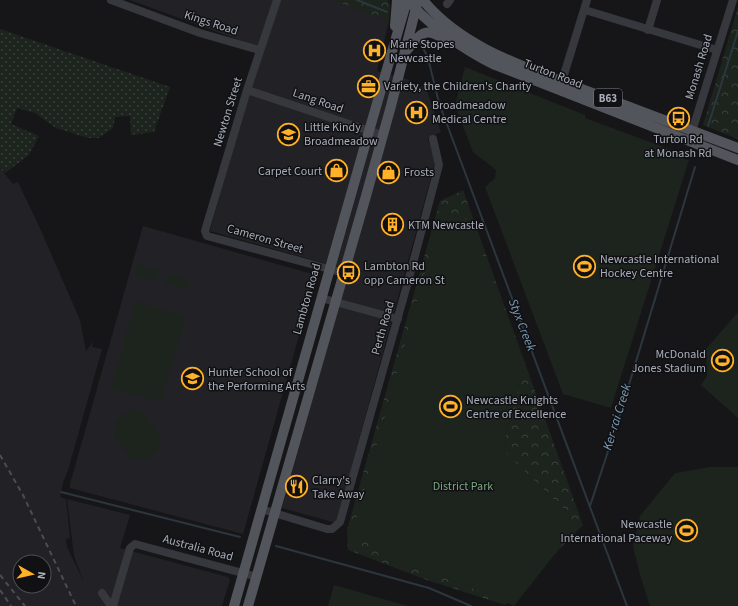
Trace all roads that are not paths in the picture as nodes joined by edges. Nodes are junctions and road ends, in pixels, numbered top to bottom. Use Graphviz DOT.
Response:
graph roads {
  1 [pos="111,0"];
  2 [pos="277,0"];
  3 [pos="397,0"];
  4 [pos="407,0"];
  5 [pos="423,0"];
  6 [pos="432,0"];
  7 [pos="587,0"];
  8 [pos="657,0"];
  9 [pos="733,0"];
  10 [pos="417,5"];
  11 [pos="585,10"];
  12 [pos="445,21"];
  13 [pos="648,30"];
  14 [pos="395,38"];
  15 [pos="467,49"];
  16 [pos="259,50"];
  17 [pos="717,50"];
  18 [pos="404,52"];
  19 [pos="562,81"];
  20 [pos="246,90"];
  21 [pos="692,130"];
  22 [pos="368,131"];
  23 [pos="382,135"];
  24 [pos="433,139"];
  25 [pos="689,140"];
  26 [pos="738,148"];
  27 [pos="738,160"];
  28 [pos="205,231"];
  29 [pos="329,270"];
  30 [pos="344,273"];
  31 [pos="321,298"];
  32 [pos="335,302"];
  33 [pos="398,319"];
  34 [pos="261,509"];
  35 [pos="275,513"];
  36 [pos="244,573"];
  37 [pos="257,577"];
  38 [pos="102,593"];
  39 [pos="112,606"];
  40 [pos="234,606"];
  41 [pos="248,606"];
  1 -- 16 [label="street, Kings Road"];
  2 -- 16 [label="street, Newton Street"];
  3 -- 14 [label="main road"];
  4 -- 10 [label="main road, B63"];
  4 -- 14 [label="main road, Lambton Road"];
  5 -- 12 [label="main road, Turton Road / B63"];
  6 -- 12 [label="main road"];
  7 -- 11 [label="street"];
  8 -- 13 [label="street"];
  9 -- 17 [label="street, Monash Road"];
  10 -- 15 [label="main road, Turton Road / B63"];
  10 -- 18 [label="main road"];
  11 -- 13 [label="street"];
  11 -- 19 [label="street"];
  12 -- 19 [label="main road, Turton Road / B63"];
  13 -- 17 [label="street"];
  14 -- 22 [label="main road, Lambton Road"];
  15 -- 18 [label="main road"];
  15 -- 25 [label="main road, Turton Road / B63"];
  16 -- 20 [label="street, Newton Street"];
  17 -- 21 [label="street, Monash Road"];
  18 -- 23 [label="main road"];
  19 -- 21 [label="main road, Turton Road / B63"];
  20 -- 22 [label="street, Lang Road"];
  20 -- 28 [label="street, Newton Street"];
  21 -- 25 [label="street, Monash Road"];
  21 -- 26 [label="main road, Turton Road / B63"];
  22 -- 23 [label="street, Lang Road"];
  22 -- 29 [label="main road, Lambton Road"];
  23 -- 30 [label="main road"];
  24 -- 33 [label="street, Perth Road"];
  25 -- 27 [label="main road, Turton Road / B63"];
  28 -- 29 [label="street, Cameron Street"];
  29 -- 30 [label="street, Cameron Street"];
  29 -- 31 [label="main road, Lambton Road"];
  30 -- 32 [label="main road"];
  31 -- 32 [label="street"];
  31 -- 34 [label="main road, Lambton Road"];
  32 -- 33 [label="street"];
  32 -- 35 [label="main road"];
  33 -- 35 [label="street, Perth Road"];
  34 -- 35 [label="street"];
  34 -- 36 [label="main road, Lambton Road"];
  35 -- 37 [label="main road"];
  36 -- 37 [label="street, Australia Road"];
  36 -- 39 [label="street, Australia Road"];
  36 -- 40 [label="main road, Lambton Road"];
  37 -- 41 [label="main road"];
  38 -- 39 [label="street"];
}
